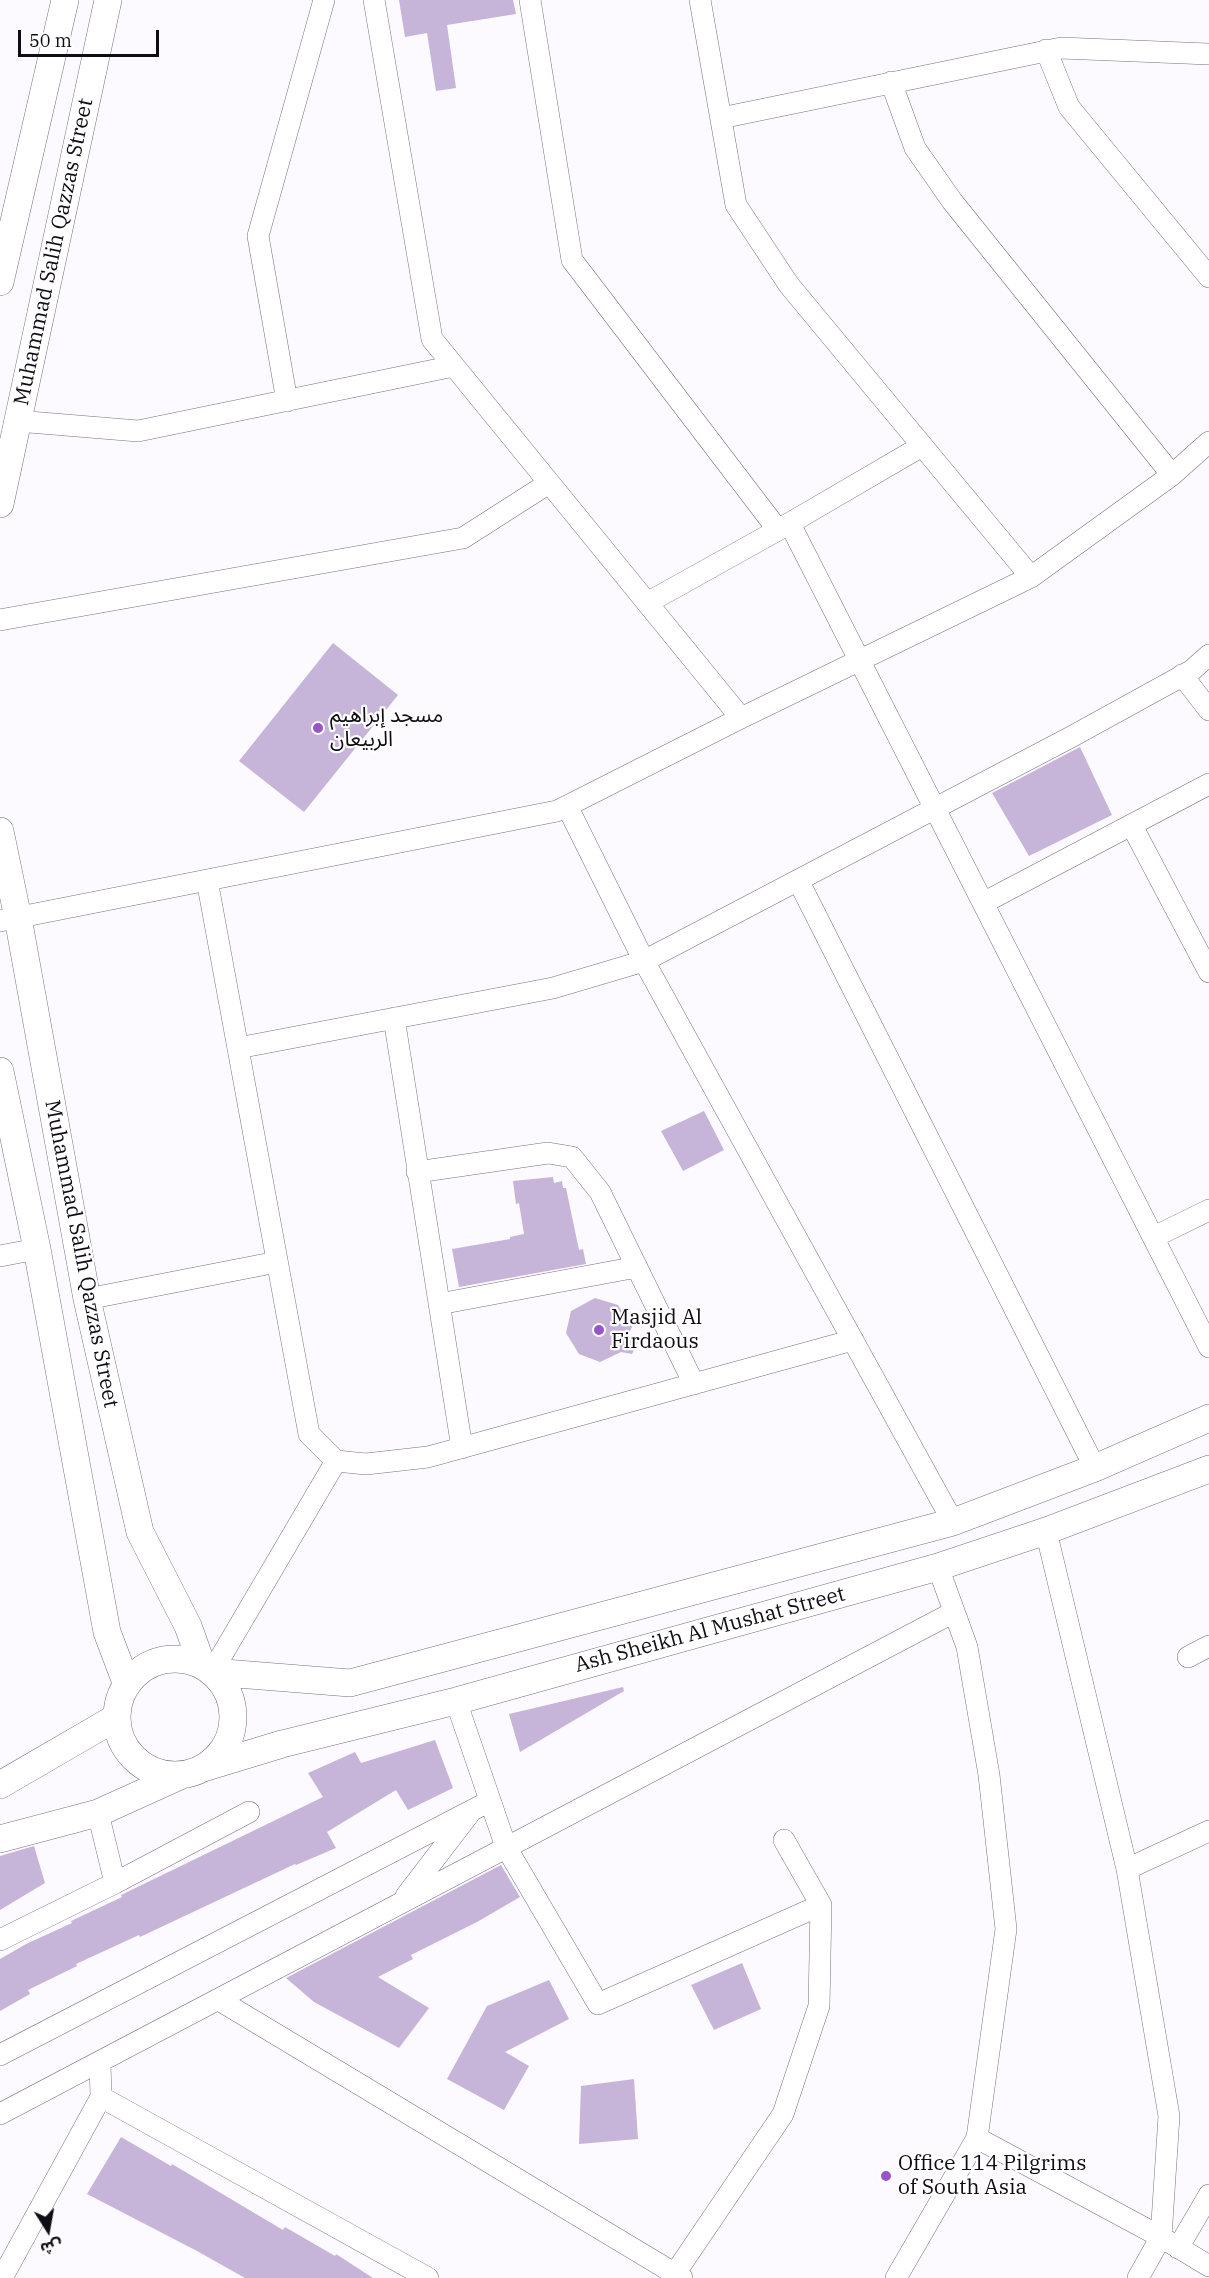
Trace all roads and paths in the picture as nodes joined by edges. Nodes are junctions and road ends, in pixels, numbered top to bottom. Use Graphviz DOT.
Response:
graph roads {
  1 [pos="65,0"];
  2 [pos="108,0"];
  3 [pos="324,0"];
  4 [pos="374,0"];
  5 [pos="530,0"];
  6 [pos="700,0"];
  7 [pos="1046,50"];
  8 [pos="1209,54"];
  9 [pos="891,82"];
  10 [pos="721,118"];
  11 [pos="1209,277"];
  12 [pos="0,282"];
  13 [pos="454,366"];
  14 [pos="287,400"];
  15 [pos="17,421"];
  16 [pos="1209,442"];
  17 [pos="922,446"];
  18 [pos="1173,475"];
  19 [pos="549,483"];
  20 [pos="0,504"];
  21 [pos="784,527"];
  22 [pos="1031,577"];
  23 [pos="647,603"];
  24 [pos="0,620"];
  25 [pos="1209,655"];
  26 [pos="859,660"];
  27 [pos="1182,675"];
  28 [pos="1209,710"];
  29 [pos="741,718"];
  30 [pos="1209,784"];
  31 [pos="567,806"];
  32 [pos="934,809"];
  33 [pos="1132,826"];
  34 [pos="0,831"];
  35 [pos="207,880"];
  36 [pos="798,880"];
  37 [pos="983,903"];
  38 [pos="9,920"];
  39 [pos="644,961"];
  40 [pos="1209,972"];
  41 [pos="394,1018"];
  42 [pos="238,1048"];
  43 [pos="0,1071"];
  44 [pos="417,1172"];
  45 [pos="1209,1210"];
  46 [pos="1155,1237"];
  47 [pos="37,1250"];
  48 [pos="0,1256"];
  49 [pos="277,1262"];
  50 [pos="637,1267"];
  51 [pos="87,1299"];
  52 [pos="439,1304"];
  53 [pos="853,1340"];
  54 [pos="1209,1347"];
  55 [pos="694,1384"];
  56 [pos="1209,1418"];
  57 [pos="462,1448"];
  58 [pos="336,1461"];
  59 [pos="1095,1468"];
  60 [pos="1209,1468"];
  61 [pos="952,1522"];
  62 [pos="1046,1531"];
  63 [pos="938,1567"];
  64 [pos="954,1612"];
  65 [pos="1209,1646"];
  66 [pos="1188,1657"];
  67 [pos="207,1669"];
  68 [pos="127,1685"];
  69 [pos="456,1701"];
  70 [pos="117,1717"];
  71 [pos="194,1771"];
  72 [pos="0,1785"];
  73 [pos="482,1805"];
  74 [pos="249,1812"];
  75 [pos="98,1813"];
  76 [pos="1209,1831"];
  77 [pos="0,1839"];
  78 [pos="784,1840"];
  79 [pos="506,1847"];
  80 [pos="1127,1869"];
  81 [pos="115,1883"];
  82 [pos="400,1904"];
  83 [pos="821,1905"];
  84 [pos="0,1940"];
  85 [pos="219,2000"];
  86 [pos="0,2055"];
  87 [pos="100,2063"];
  88 [pos="102,2097"];
  89 [pos="0,2114"];
  90 [pos="977,2138"];
  91 [pos="1209,2195"];
  92 [pos="1169,2242"];
  93 [pos="1209,2266"];
  94 [pos="422,2276"];
  95 [pos="676,2277"];
  96 [pos="2,2278"];
  97 [pos="896,2278"];
  98 [pos="1138,2278"];
  1 -- 12 [label="street, Muhammad Salih Qazzas Street"];
  2 -- 15 [label="street, Muhammad Salih Qazzas Street"];
  3 -- 14 [label="street"];
  4 -- 13 [label="street"];
  5 -- 21 [label="street"];
  6 -- 10 [label="street"];
  7 -- 8 [label="street"];
  7 -- 9 [label="street"];
  7 -- 11 [label="street"];
  9 -- 10 [label="street"];
  9 -- 18 [label="street"];
  10 -- 17 [label="street"];
  13 -- 14 [label="street"];
  13 -- 19 [label="street"];
  14 -- 15 [label="street"];
  15 -- 20 [label="street, Muhammad Salih Qazzas Street"];
  16 -- 18 [label="street"];
  17 -- 21 [label="street"];
  17 -- 22 [label="street"];
  18 -- 22 [label="street"];
  19 -- 23 [label="street"];
  19 -- 24 [label="street"];
  21 -- 23 [label="street"];
  21 -- 26 [label="street"];
  22 -- 26 [label="street"];
  23 -- 29 [label="street"];
  25 -- 27 [label="street"];
  26 -- 29 [label="street"];
  26 -- 32 [label="street"];
  27 -- 28 [label="street"];
  27 -- 32 [label="street"];
  29 -- 31 [label="street"];
  30 -- 33 [label="street"];
  31 -- 35 [label="street"];
  31 -- 39 [label="street"];
  32 -- 36 [label="street"];
  32 -- 37 [label="street"];
  33 -- 37 [label="street"];
  33 -- 40 [label="street"];
  34 -- 38 [label="street, Muhammad Salih Qazzas Street"];
  35 -- 38 [label="street"];
  35 -- 42 [label="street"];
  36 -- 39 [label="street"];
  36 -- 59 [label="street"];
  37 -- 46 [label="street"];
  38 -- 51 [label="street, Muhammad Salih Qazzas Street"];
  39 -- 41 [label="street"];
  39 -- 53 [label="street"];
  41 -- 42 [label="street"];
  41 -- 44 [label="street"];
  42 -- 49 [label="street"];
  43 -- 47 [label="street, Muhammad Salih Qazzas Street"];
  44 -- 50 [label="street"];
  44 -- 52 [label="street"];
  45 -- 46 [label="street"];
  46 -- 54 [label="street"];
  47 -- 48 [label="street"];
  47 -- 68 [label="street, Muhammad Salih Qazzas Street"];
  49 -- 51 [label="street"];
  49 -- 58 [label="street"];
  50 -- 52 [label="street"];
  50 -- 55 [label="street"];
  51 -- 67 [label="street, Muhammad Salih Qazzas Street"];
  52 -- 57 [label="street"];
  53 -- 55 [label="street"];
  53 -- 61 [label="street"];
  55 -- 57 [label="street"];
  56 -- 59 [label="street, Ash Sheikh Al Mushat Street"];
  57 -- 58 [label="street"];
  58 -- 67 [label="street"];
  59 -- 61 [label="street, Ash Sheikh Al Mushat Street"];
  60 -- 62 [label="street, Ash Sheikh Al Mushat Street"];
  61 -- 67 [label="street, Ash Sheikh Al Mushat Street"];
  62 -- 63 [label="street, Ash Sheikh Al Mushat Street"];
  62 -- 80 [label="street"];
  63 -- 64 [label="street"];
  63 -- 69 [label="street, Ash Sheikh Al Mushat Street"];
  64 -- 79 [label="street"];
  64 -- 90 [label="street"];
  65 -- 66 [label="street"];
  67 -- 68 [label="street"];
  67 -- 71 [label="street"];
  68 -- 70 [label="street"];
  69 -- 71 [label="street, Ash Sheikh Al Mushat Street"];
  69 -- 73 [label="street"];
  70 -- 71 [label="street"];
  70 -- 72 [label="street"];
  71 -- 75 [label="street, Ash Sheikh Al Mushat Street"];
  73 -- 79 [label="street"];
  73 -- 82 [label="street"];
  73 -- 86 [label="street"];
  74 -- 81 [label="street"];
  75 -- 77 [label="street, Ash Sheikh Al Mushat Street"];
  75 -- 81 [label="street"];
  76 -- 80 [label="street"];
  78 -- 83 [label="street"];
  79 -- 82 [label="street"];
  79 -- 83 [label="street"];
  80 -- 92 [label="street"];
  81 -- 84 [label="street"];
  82 -- 85 [label="street"];
  83 -- 95 [label="street"];
  85 -- 87 [label="street"];
  85 -- 95 [label="street"];
  87 -- 88 [label="street"];
  87 -- 89 [label="street"];
  88 -- 94 [label="street"];
  88 -- 96 [label="street"];
  90 -- 92 [label="street"];
  90 -- 97 [label="street"];
  91 -- 92 [label="street"];
  92 -- 93 [label="street"];
  92 -- 98 [label="street"];
}
